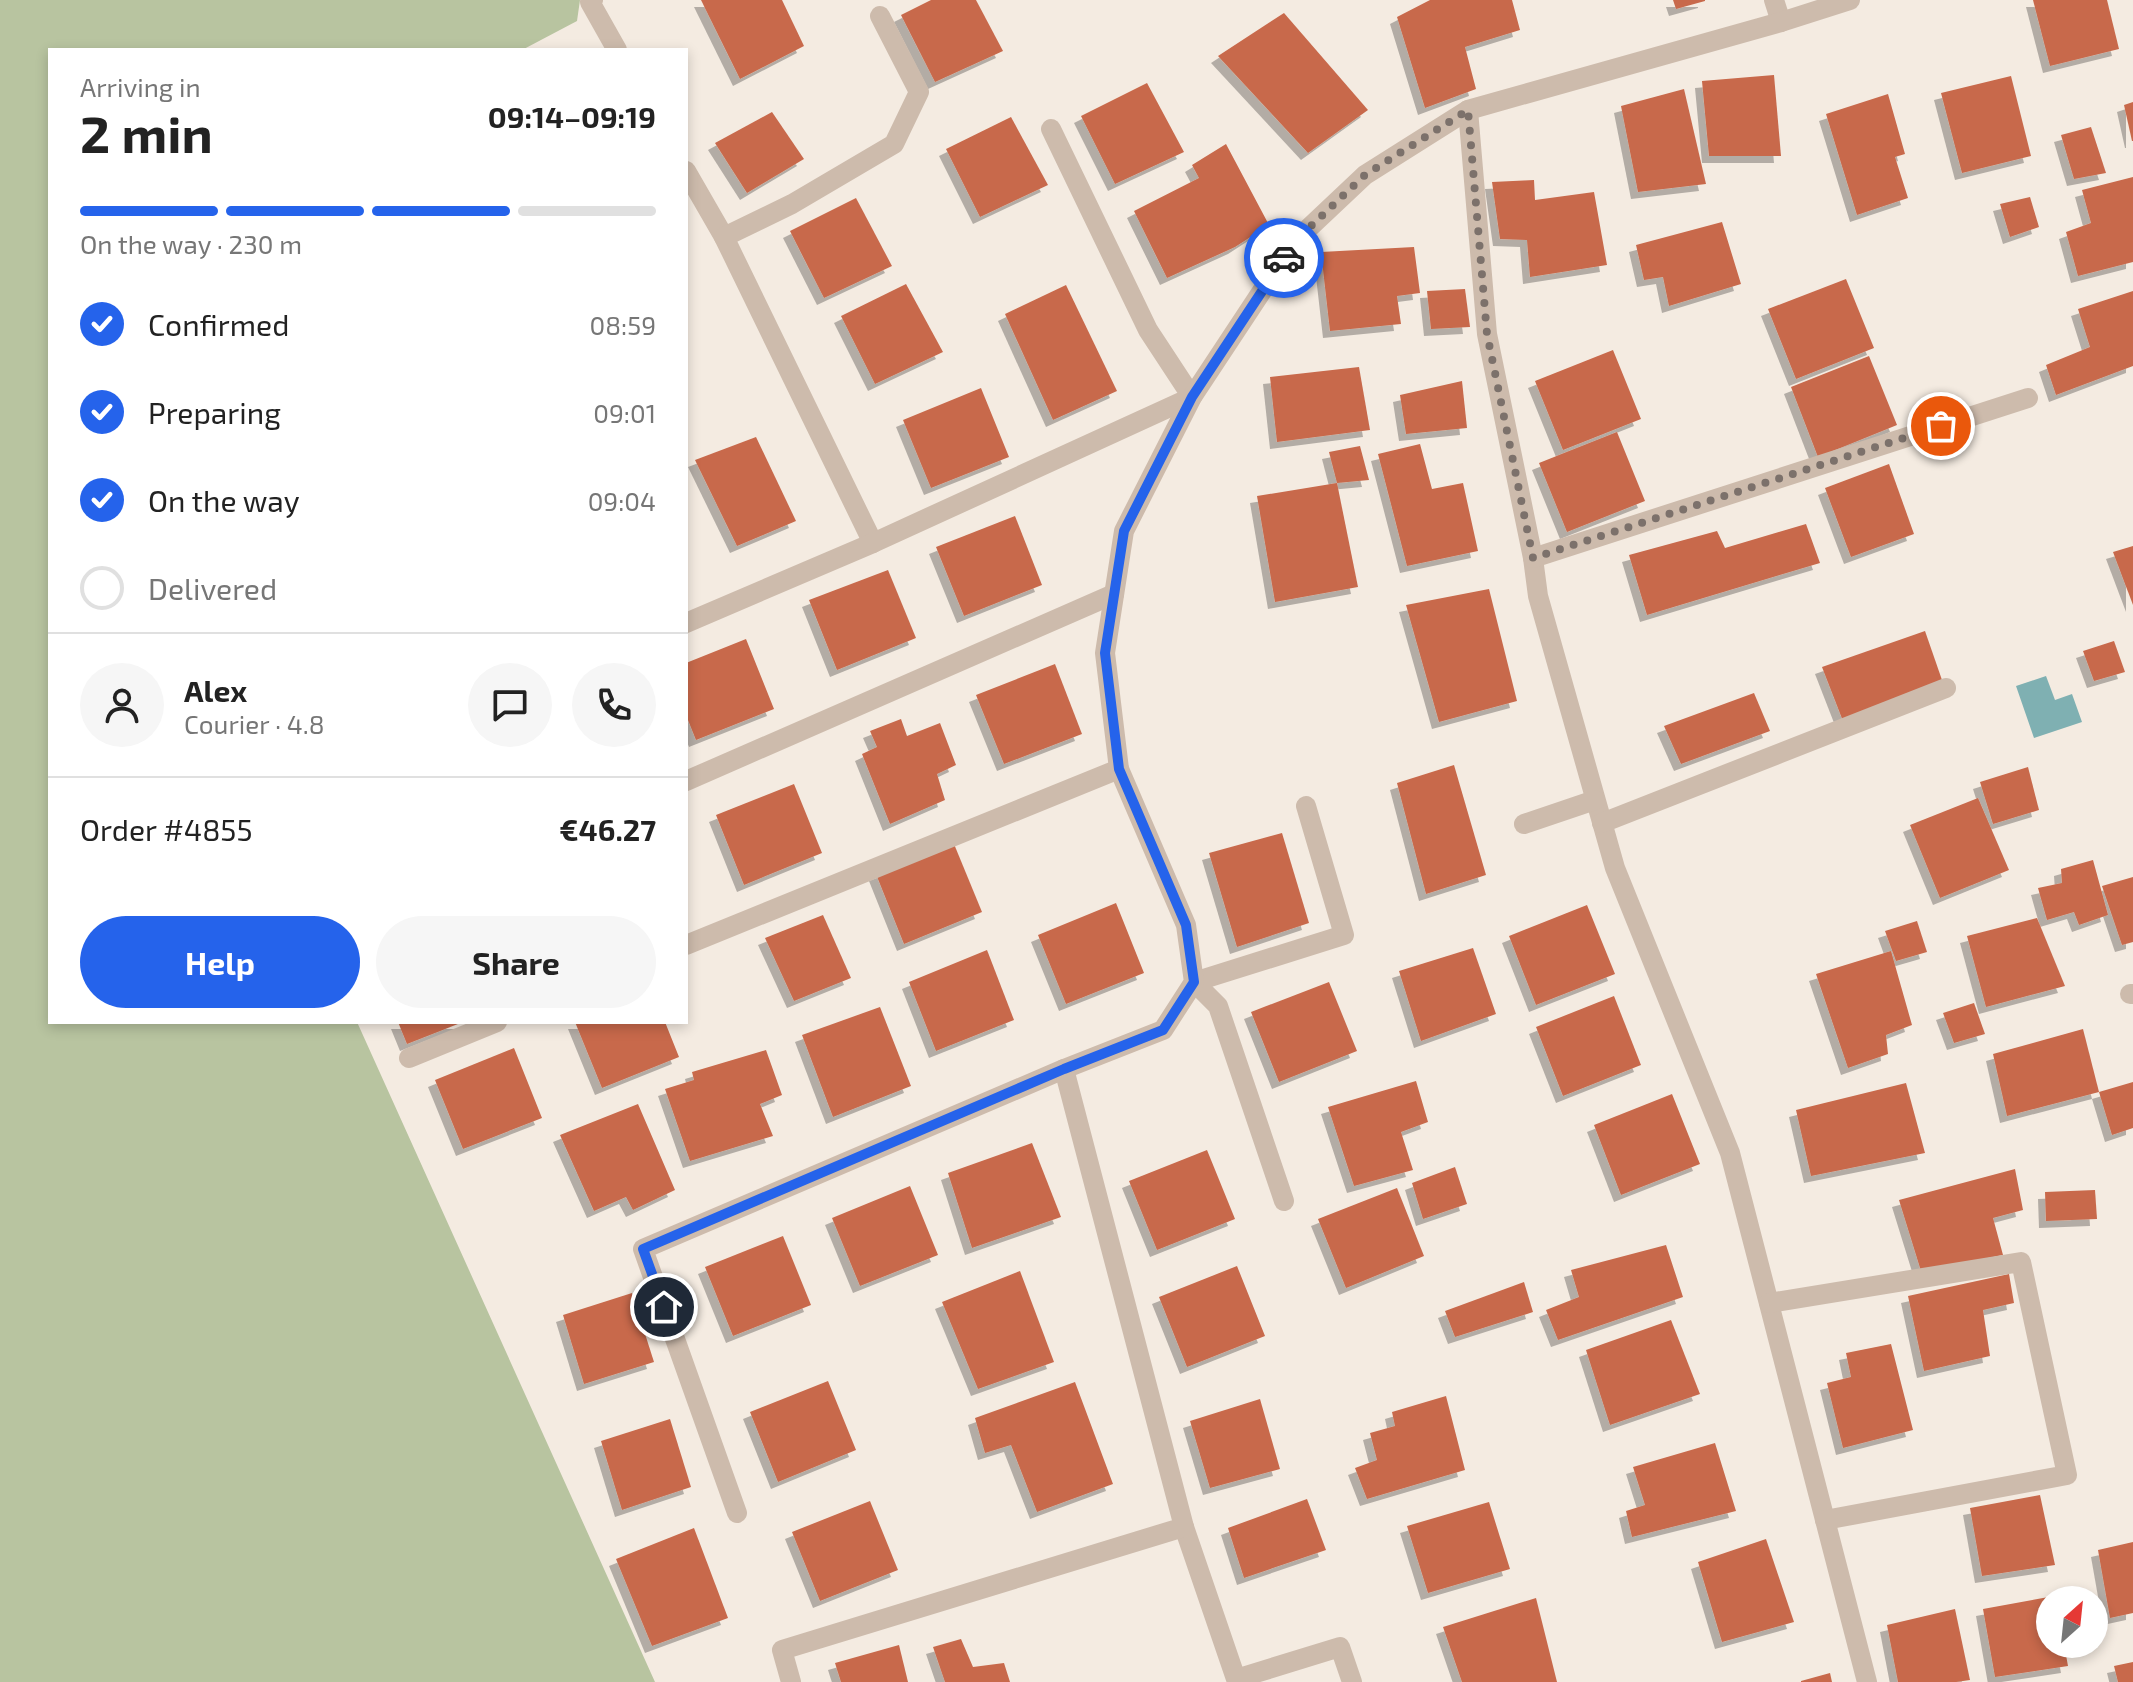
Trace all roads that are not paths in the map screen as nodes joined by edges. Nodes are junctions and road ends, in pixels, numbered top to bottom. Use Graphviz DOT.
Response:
graph roads {
  1 [pos="593,0"];
  2 [pos="1774,0"];
  3 [pos="1850,0"];
  4 [pos="880,16"];
  5 [pos="1781,22"];
  6 [pos="616,48"];
  7 [pos="1468,110"];
  8 [pos="1051,129"];
  9 [pos="688,174"];
  10 [pos="724,237"];
  11 [pos="1192,397"];
  12 [pos="2028,398"];
  13 [pos="873,543"];
  14 [pos="1533,558"];
  15 [pos="1114,594"];
  16 [pos="688,622"];
  17 [pos="1946,688"];
  18 [pos="1119,769"];
  19 [pos="688,780"];
  20 [pos="1595,800"];
  21 [pos="1306,806"];
  22 [pos="1602,823"];
  23 [pos="1524,824"];
  24 [pos="688,944"];
  25 [pos="1194,982"];
  26 [pos="492,1024"];
  27 [pos="409,1058"];
  28 [pos="1064,1069"];
  29 [pos="1284,1201"];
  30 [pos="1769,1303"];
  31 [pos="737,1513"];
  32 [pos="1825,1520"];
  33 [pos="1184,1527"];
  34 [pos="1231,1680"];
  35 [pos="791,1682"];
  36 [pos="1352,1682"];
  37 [pos="1867,1682"];
  1 -- 6 [label="street"];
  2 -- 5 [label="street"];
  3 -- 5 [label="street"];
  4 -- 10 [label="street"];
  5 -- 7 [label="street"];
  7 -- 11 [label="street"];
  7 -- 14 [label="street"];
  8 -- 11 [label="street"];
  9 -- 10 [label="street"];
  10 -- 13 [label="street"];
  11 -- 13 [label="street"];
  11 -- 15 [label="street"];
  12 -- 14 [label="street"];
  13 -- 16 [label="street"];
  14 -- 20 [label="street"];
  15 -- 18 [label="street"];
  15 -- 19 [label="street"];
  17 -- 22 [label="street"];
  18 -- 24 [label="street"];
  18 -- 25 [label="street"];
  20 -- 22 [label="street"];
  20 -- 23 [label="street"];
  21 -- 25 [label="street"];
  22 -- 30 [label="street"];
  25 -- 28 [label="street"];
  25 -- 29 [label="street"];
  26 -- 27 [label="street"];
  28 -- 31 [label="street"];
  28 -- 33 [label="street"];
  30 -- 32 [label="street"];
  30 -- 32 [label="street"];
  32 -- 37 [label="street"];
  33 -- 34 [label="street"];
  33 -- 35 [label="street"];
  34 -- 36 [label="street"];
}
